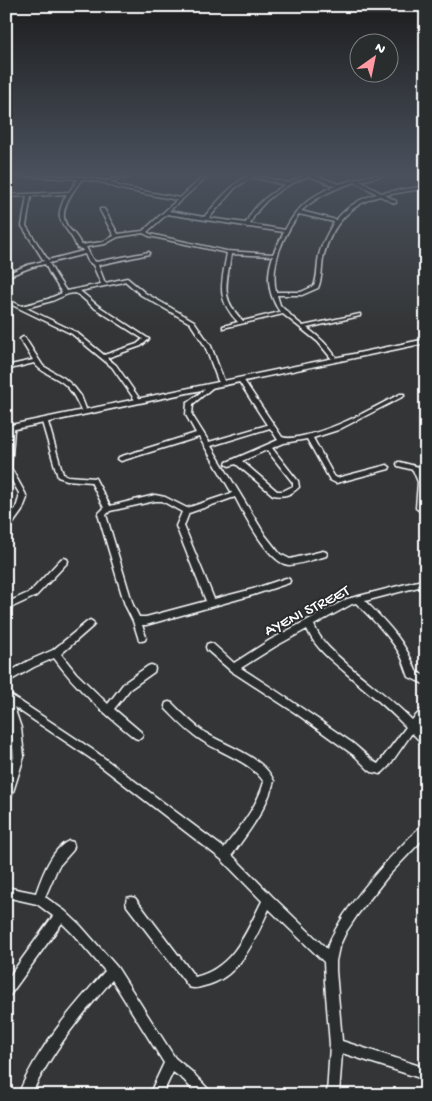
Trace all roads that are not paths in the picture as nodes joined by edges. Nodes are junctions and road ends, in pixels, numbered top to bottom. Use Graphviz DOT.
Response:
graph roads {
  1 [pos="24,225"];
  2 [pos="64,225"];
  3 [pos="111,225"];
  4 [pos="151,225"];
  5 [pos="243,225"];
  6 [pos="289,225"];
  7 [pos="334,225"];
  8 [pos="247,226"];
  9 [pos="285,231"];
  10 [pos="144,232"];
  11 [pos="117,236"];
  12 [pos="79,247"];
  13 [pos="86,252"];
  14 [pos="147,253"];
  15 [pos="230,253"];
  16 [pos="274,256"];
  17 [pos="48,261"];
  18 [pos="95,264"];
  19 [pos="7,275"];
  20 [pos="103,284"];
  21 [pos="74,291"];
  22 [pos="65,294"];
  23 [pos="273,294"];
  24 [pos="6,300"];
  25 [pos="22,307"];
  26 [pos="285,312"];
  27 [pos="358,315"];
  28 [pos="241,322"];
  29 [pos="225,327"];
  30 [pos="304,327"];
  31 [pos="426,336"];
  32 [pos="23,339"];
  33 [pos="426,341"];
  34 [pos="104,357"];
  35 [pos="333,357"];
  36 [pos="36,361"];
  37 [pos="6,368"];
  38 [pos="274,371"];
  39 [pos="241,380"];
  40 [pos="221,381"];
  41 [pos="210,387"];
  42 [pos="402,395"];
  43 [pos="137,399"];
  44 [pos="83,408"];
  45 [pos="44,422"];
  46 [pos="270,426"];
  47 [pos="8,428"];
  48 [pos="200,434"];
  49 [pos="309,438"];
  50 [pos="282,441"];
  51 [pos="207,445"];
  52 [pos="268,447"];
  53 [pos="121,458"];
  54 [pos="237,461"];
  55 [pos="229,464"];
  56 [pos="400,464"];
  57 [pos="7,468"];
  58 [pos="387,468"];
  59 [pos="416,469"];
  60 [pos="426,472"];
  61 [pos="236,494"];
  62 [pos="420,508"];
  63 [pos="108,510"];
  64 [pos="186,511"];
  65 [pos="6,527"];
  66 [pos="323,554"];
  67 [pos="64,561"];
  68 [pos="286,581"];
  69 [pos="426,582"];
  70 [pos="358,599"];
  71 [pos="210,603"];
  72 [pos="6,607"];
  73 [pos="137,621"];
  74 [pos="309,623"];
  75 [pos="90,624"];
  76 [pos="142,637"];
  77 [pos="210,647"];
  78 [pos="56,653"];
  79 [pos="151,668"];
  80 [pos="234,668"];
  81 [pos="6,680"];
  82 [pos="426,681"];
  83 [pos="7,697"];
  84 [pos="169,706"];
  85 [pos="108,710"];
  86 [pos="426,711"];
  87 [pos="411,727"];
  88 [pos="138,735"];
  89 [pos="426,741"];
  90 [pos="6,798"];
  91 [pos="426,829"];
  92 [pos="69,846"];
  93 [pos="225,855"];
  94 [pos="6,892"];
  95 [pos="40,899"];
  96 [pos="268,900"];
  97 [pos="131,902"];
  98 [pos="61,915"];
  99 [pos="330,960"];
  100 [pos="113,971"];
  101 [pos="6,991"];
  102 [pos="336,1045"];
  103 [pos="171,1062"];
  104 [pos="426,1074"];
  105 [pos="24,1095"];
  106 [pos="155,1095"];
  107 [pos="206,1095"];
  108 [pos="333,1095"];
  1 -- 17 [label="street"];
  2 -- 12 [label="street"];
  3 -- 11 [label="street"];
  4 -- 10 [label="street"];
  5 -- 8 [label="street"];
  6 -- 9 [label="street"];
  7 -- 23 [label="street"];
  8 -- 9 [label="street"];
  9 -- 16 [label="street"];
  10 -- 11 [label="street"];
  10 -- 15 [label="street"];
  11 -- 12 [label="street"];
  12 -- 13 [label="street"];
  13 -- 17 [label="street"];
  13 -- 18 [label="street"];
  14 -- 18 [label="street"];
  15 -- 16 [label="street"];
  15 -- 28 [label="street"];
  16 -- 23 [label="street"];
  17 -- 19 [label="street"];
  17 -- 22 [label="street"];
  18 -- 20 [label="street"];
  20 -- 21 [label="street"];
  20 -- 40 [label="street"];
  21 -- 22 [label="street"];
  21 -- 34 [label="street"];
  22 -- 25 [label="street"];
  23 -- 26 [label="street"];
  24 -- 25 [label="street"];
  25 -- 34 [label="street"];
  26 -- 28 [label="street"];
  26 -- 30 [label="street"];
  27 -- 30 [label="street"];
  28 -- 29 [label="street"];
  30 -- 35 [label="street"];
  31 -- 35 [label="main road"];
  32 -- 36 [label="street"];
  33 -- 38 [label="main road"];
  34 -- 43 [label="street"];
  35 -- 38 [label="main road"];
  36 -- 37 [label="street"];
  36 -- 44 [label="street"];
  38 -- 39 [label="main road"];
  38 -- 40 [label="main road"];
  39 -- 41 [label="main road"];
  39 -- 46 [label="street"];
  40 -- 43 [label="main road"];
  41 -- 45 [label="main road"];
  41 -- 48 [label="street"];
  42 -- 49 [label="street"];
  43 -- 44 [label="main road"];
  44 -- 47 [label="main road"];
  45 -- 47 [label="main road"];
  45 -- 63 [label="street"];
  46 -- 50 [label="street"];
  46 -- 51 [label="street"];
  47 -- 57 [label="street"];
  48 -- 51 [label="street"];
  48 -- 53 [label="street"];
  49 -- 50 [label="street"];
  49 -- 58 [label="street"];
  50 -- 52 [label="street"];
  51 -- 61 [label="street"];
  52 -- 54 [label="street"];
  52 -- 54 [label="street"];
  54 -- 55 [label="street"];
  56 -- 59 [label="street"];
  57 -- 65 [label="street"];
  59 -- 60 [label="street"];
  59 -- 62 [label="street"];
  61 -- 64 [label="street"];
  61 -- 66 [label="street"];
  63 -- 64 [label="street"];
  63 -- 73 [label="street"];
  64 -- 71 [label="street"];
  67 -- 72 [label="street"];
  68 -- 71 [label="street"];
  69 -- 70 [label="street, AYENI STREET"];
  70 -- 74 [label="street, AYENI STREET"];
  70 -- 82 [label="street"];
  71 -- 73 [label="street"];
  73 -- 76 [label="street"];
  74 -- 80 [label="street, AYENI STREET"];
  74 -- 87 [label="street"];
  75 -- 78 [label="street"];
  77 -- 80 [label="street"];
  78 -- 81 [label="street"];
  78 -- 85 [label="street"];
  79 -- 85 [label="street"];
  80 -- 87 [label="street"];
  83 -- 90 [label="street"];
  83 -- 93 [label="street"];
  84 -- 93 [label="street"];
  85 -- 88 [label="street"];
  86 -- 87 [label="street"];
  87 -- 89 [label="street"];
  91 -- 99 [label="street"];
  92 -- 95 [label="street"];
  93 -- 96 [label="street"];
  94 -- 95 [label="street"];
  95 -- 98 [label="street"];
  96 -- 97 [label="street"];
  96 -- 99 [label="street"];
  98 -- 100 [label="street"];
  98 -- 101 [label="street"];
  99 -- 102 [label="street"];
  100 -- 103 [label="street"];
  100 -- 105 [label="street"];
  102 -- 104 [label="street"];
  102 -- 108 [label="street"];
  103 -- 106 [label="street"];
  103 -- 107 [label="street"];
}
